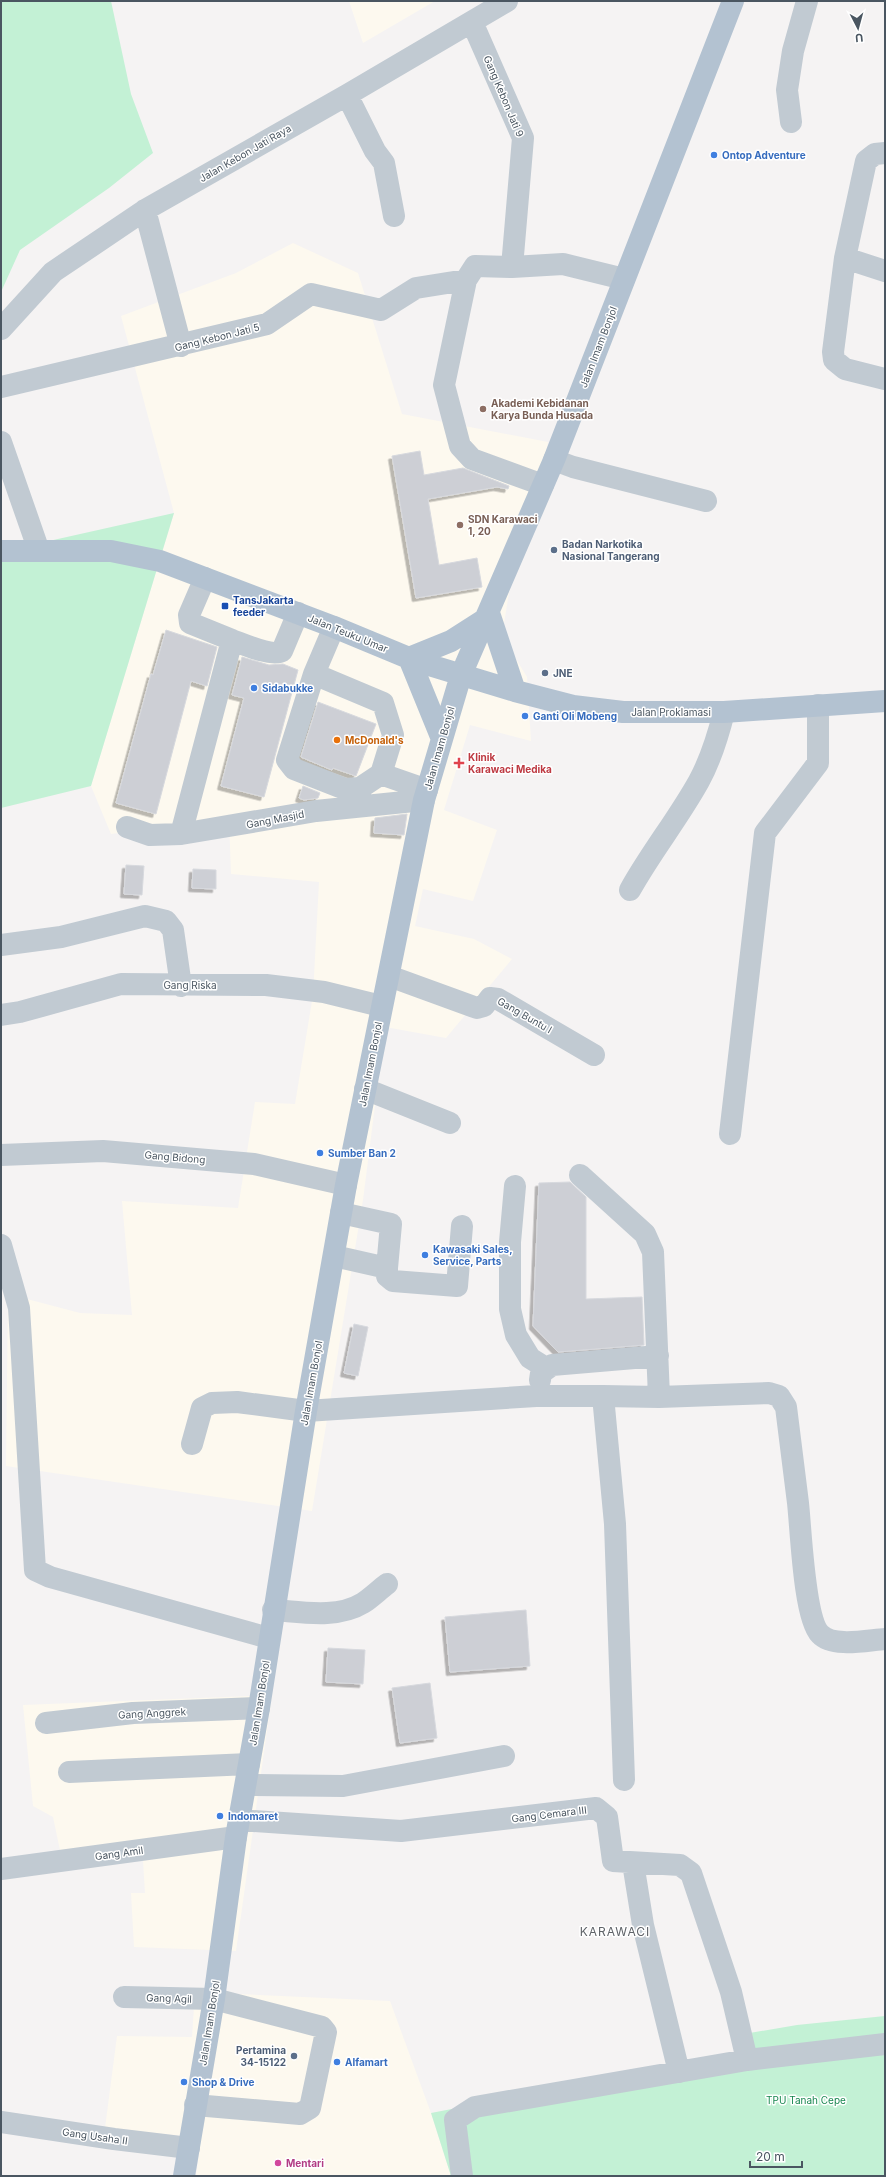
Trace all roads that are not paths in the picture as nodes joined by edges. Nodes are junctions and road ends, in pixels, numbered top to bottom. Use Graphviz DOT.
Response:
graph roads {
  1 [pos="507,1"];
  2 [pos="733,1"];
  3 [pos="807,1"];
  4 [pos="472,22"];
  5 [pos="347,95"];
  6 [pos="791,122"];
  7 [pos="885,153"];
  8 [pos="145,210"];
  9 [pos="394,216"];
  10 [pos="845,258"];
  11 [pos="512,267"];
  12 [pos="885,271"];
  13 [pos="624,279"];
  14 [pos="466,280"];
  15 [pos="1,328"];
  16 [pos="181,346"];
  17 [pos="885,379"];
  18 [pos="1,387"];
  19 [pos="1,442"];
  20 [pos="554,460"];
  21 [pos="543,485"];
  22 [pos="706,501"];
  23 [pos="1,551"];
  24 [pos="39,551"];
  25 [pos="205,578"];
  26 [pos="298,613"];
  27 [pos="488,616"];
  28 [pos="334,627"];
  29 [pos="232,640"];
  30 [pos="409,658"];
  31 [pos="314,674"];
  32 [pos="461,675"];
  33 [pos="515,691"];
  34 [pos="885,701"];
  35 [pos="818,705"];
  36 [pos="724,712"];
  37 [pos="442,739"];
  38 [pos="381,774"];
  39 [pos="426,795"];
  40 [pos="127,827"];
  41 [pos="181,834"];
  42 [pos="630,890"];
  43 [pos="1,944"];
  44 [pos="389,976"];
  45 [pos="181,986"];
  46 [pos="381,1006"];
  47 [pos="1,1015"];
  48 [pos="594,1055"];
  49 [pos="365,1089"];
  50 [pos="450,1122"];
  51 [pos="730,1134"];
  52 [pos="1,1155"];
  53 [pos="580,1175"];
  54 [pos="346,1185"];
  55 [pos="515,1186"];
  56 [pos="342,1213"];
  57 [pos="462,1226"];
  58 [pos="1,1245"];
  59 [pos="334,1256"];
  60 [pos="387,1268"];
  61 [pos="658,1356"];
  62 [pos="546,1368"];
  63 [pos="536,1396"];
  64 [pos="603,1396"];
  65 [pos="659,1397"];
  66 [pos="306,1411"];
  67 [pos="192,1444"];
  68 [pos="387,1584"];
  69 [pos="273,1610"];
  70 [pos="269,1638"];
  71 [pos="885,1639"];
  72 [pos="259,1708"];
  73 [pos="46,1722"];
  74 [pos="504,1756"];
  75 [pos="69,1772"];
  76 [pos="247,1775"];
  77 [pos="624,1780"];
  78 [pos="238,1828"];
  79 [pos="633,1863"];
  80 [pos="1,1869"];
  81 [pos="124,1997"];
  82 [pos="214,1999"];
  83 [pos="885,2044"];
  84 [pos="747,2060"];
  85 [pos="679,2072"];
  86 [pos="195,2105"];
  87 [pos="1,2122"];
  88 [pos="188,2148"];
  89 [pos="184,2176"];
  90 [pos="462,2176"];
  1 -- 4 [label="street, Jalan Kebon Jati Raya"];
  2 -- 13 [label="main road, Jalan Imam Bonjol"];
  3 -- 6 [label="street"];
  4 -- 5 [label="street, Jalan Kebon Jati Raya"];
  4 -- 11 [label="street, Gang Kebon Jati 9"];
  5 -- 8 [label="street, Jalan Kebon Jati Raya"];
  5 -- 9 [label="street"];
  7 -- 10 [label="street"];
  8 -- 15 [label="street, Jalan Kebon Jati Raya"];
  8 -- 16 [label="street"];
  10 -- 12 [label="street"];
  10 -- 17 [label="street"];
  11 -- 13 [label="street"];
  11 -- 14 [label="street"];
  13 -- 20 [label="main road, Jalan Imam Bonjol"];
  14 -- 16 [label="street, Gang Kebon Jati 5"];
  14 -- 21 [label="street"];
  16 -- 18 [label="street, Gang Kebon Jati 5"];
  19 -- 24 [label="street"];
  20 -- 21 [label="main road, Jalan Imam Bonjol"];
  20 -- 22 [label="street"];
  21 -- 27 [label="main road, Jalan Imam Bonjol"];
  23 -- 24 [label="main road, Jalan Teuku Umar"];
  24 -- 25 [label="main road, Jalan Teuku Umar"];
  25 -- 26 [label="main road, Jalan Teuku Umar"];
  25 -- 29 [label="street"];
  26 -- 28 [label="main road, Jalan Teuku Umar"];
  26 -- 29 [label="street"];
  27 -- 30 [label="main road"];
  27 -- 32 [label="main road, Jalan Imam Bonjol"];
  27 -- 33 [label="main road"];
  28 -- 30 [label="main road, Jalan Teuku Umar"];
  28 -- 31 [label="street"];
  29 -- 41 [label="street"];
  30 -- 32 [label="main road, Jalan Teuku Umar"];
  30 -- 37 [label="main road"];
  31 -- 38 [label="street"];
  31 -- 38 [label="street"];
  32 -- 33 [label="main road, Jalan Proklamasi"];
  32 -- 37 [label="main road, Jalan Imam Bonjol"];
  33 -- 36 [label="main road, Jalan Proklamasi"];
  34 -- 35 [label="main road, Jalan Proklamasi"];
  35 -- 36 [label="main road, Jalan Proklamasi"];
  35 -- 51 [label="street"];
  36 -- 42 [label="street"];
  37 -- 39 [label="main road, Jalan Imam Bonjol"];
  38 -- 39 [label="street"];
  39 -- 41 [label="street, Gang Masjid"];
  39 -- 44 [label="main road, Jalan Imam Bonjol"];
  40 -- 41 [label="street, Gang Masjid"];
  43 -- 45 [label="street"];
  44 -- 46 [label="main road, Jalan Imam Bonjol"];
  44 -- 48 [label="street, Gang Buntu I"];
  45 -- 46 [label="street, Gang Riska"];
  45 -- 47 [label="street, Gang Riska"];
  46 -- 49 [label="main road, Jalan Imam Bonjol"];
  49 -- 50 [label="street"];
  49 -- 54 [label="main road, Jalan Imam Bonjol"];
  52 -- 54 [label="street, Gang Bidong"];
  53 -- 61 [label="street"];
  54 -- 56 [label="main road, Jalan Imam Bonjol"];
  55 -- 62 [label="street"];
  56 -- 59 [label="main road, Jalan Imam Bonjol"];
  56 -- 60 [label="street"];
  57 -- 60 [label="street"];
  58 -- 70 [label="street"];
  59 -- 60 [label="street"];
  59 -- 66 [label="main road, Jalan Imam Bonjol"];
  61 -- 62 [label="street"];
  61 -- 65 [label="street"];
  62 -- 63 [label="street"];
  63 -- 64 [label="street"];
  63 -- 66 [label="street"];
  64 -- 65 [label="street"];
  64 -- 77 [label="street"];
  65 -- 71 [label="street"];
  66 -- 67 [label="street"];
  66 -- 69 [label="main road, Jalan Imam Bonjol"];
  68 -- 69 [label="street"];
  69 -- 70 [label="main road, Jalan Imam Bonjol"];
  70 -- 72 [label="main road, Jalan Imam Bonjol"];
  72 -- 73 [label="street, Gang Anggrek"];
  72 -- 76 [label="main road, Jalan Imam Bonjol"];
  74 -- 76 [label="street"];
  75 -- 76 [label="street"];
  76 -- 78 [label="main road, Jalan Imam Bonjol"];
  78 -- 79 [label="street, Gang Cemara III"];
  78 -- 80 [label="street, Gang Amil"];
  78 -- 82 [label="main road, Jalan Imam Bonjol"];
  79 -- 84 [label="street, Gang Cemara III"];
  79 -- 85 [label="street"];
  81 -- 82 [label="street, Gang Agil"];
  82 -- 86 [label="main road, Jalan Imam Bonjol"];
  82 -- 86 [label="street, Gang Agil"];
  83 -- 84 [label="street"];
  84 -- 85 [label="street"];
  85 -- 90 [label="street"];
  86 -- 88 [label="main road, Jalan Imam Bonjol"];
  87 -- 88 [label="street, Gang Usaha II"];
  88 -- 89 [label="main road, Jalan Imam Bonjol"];
}
